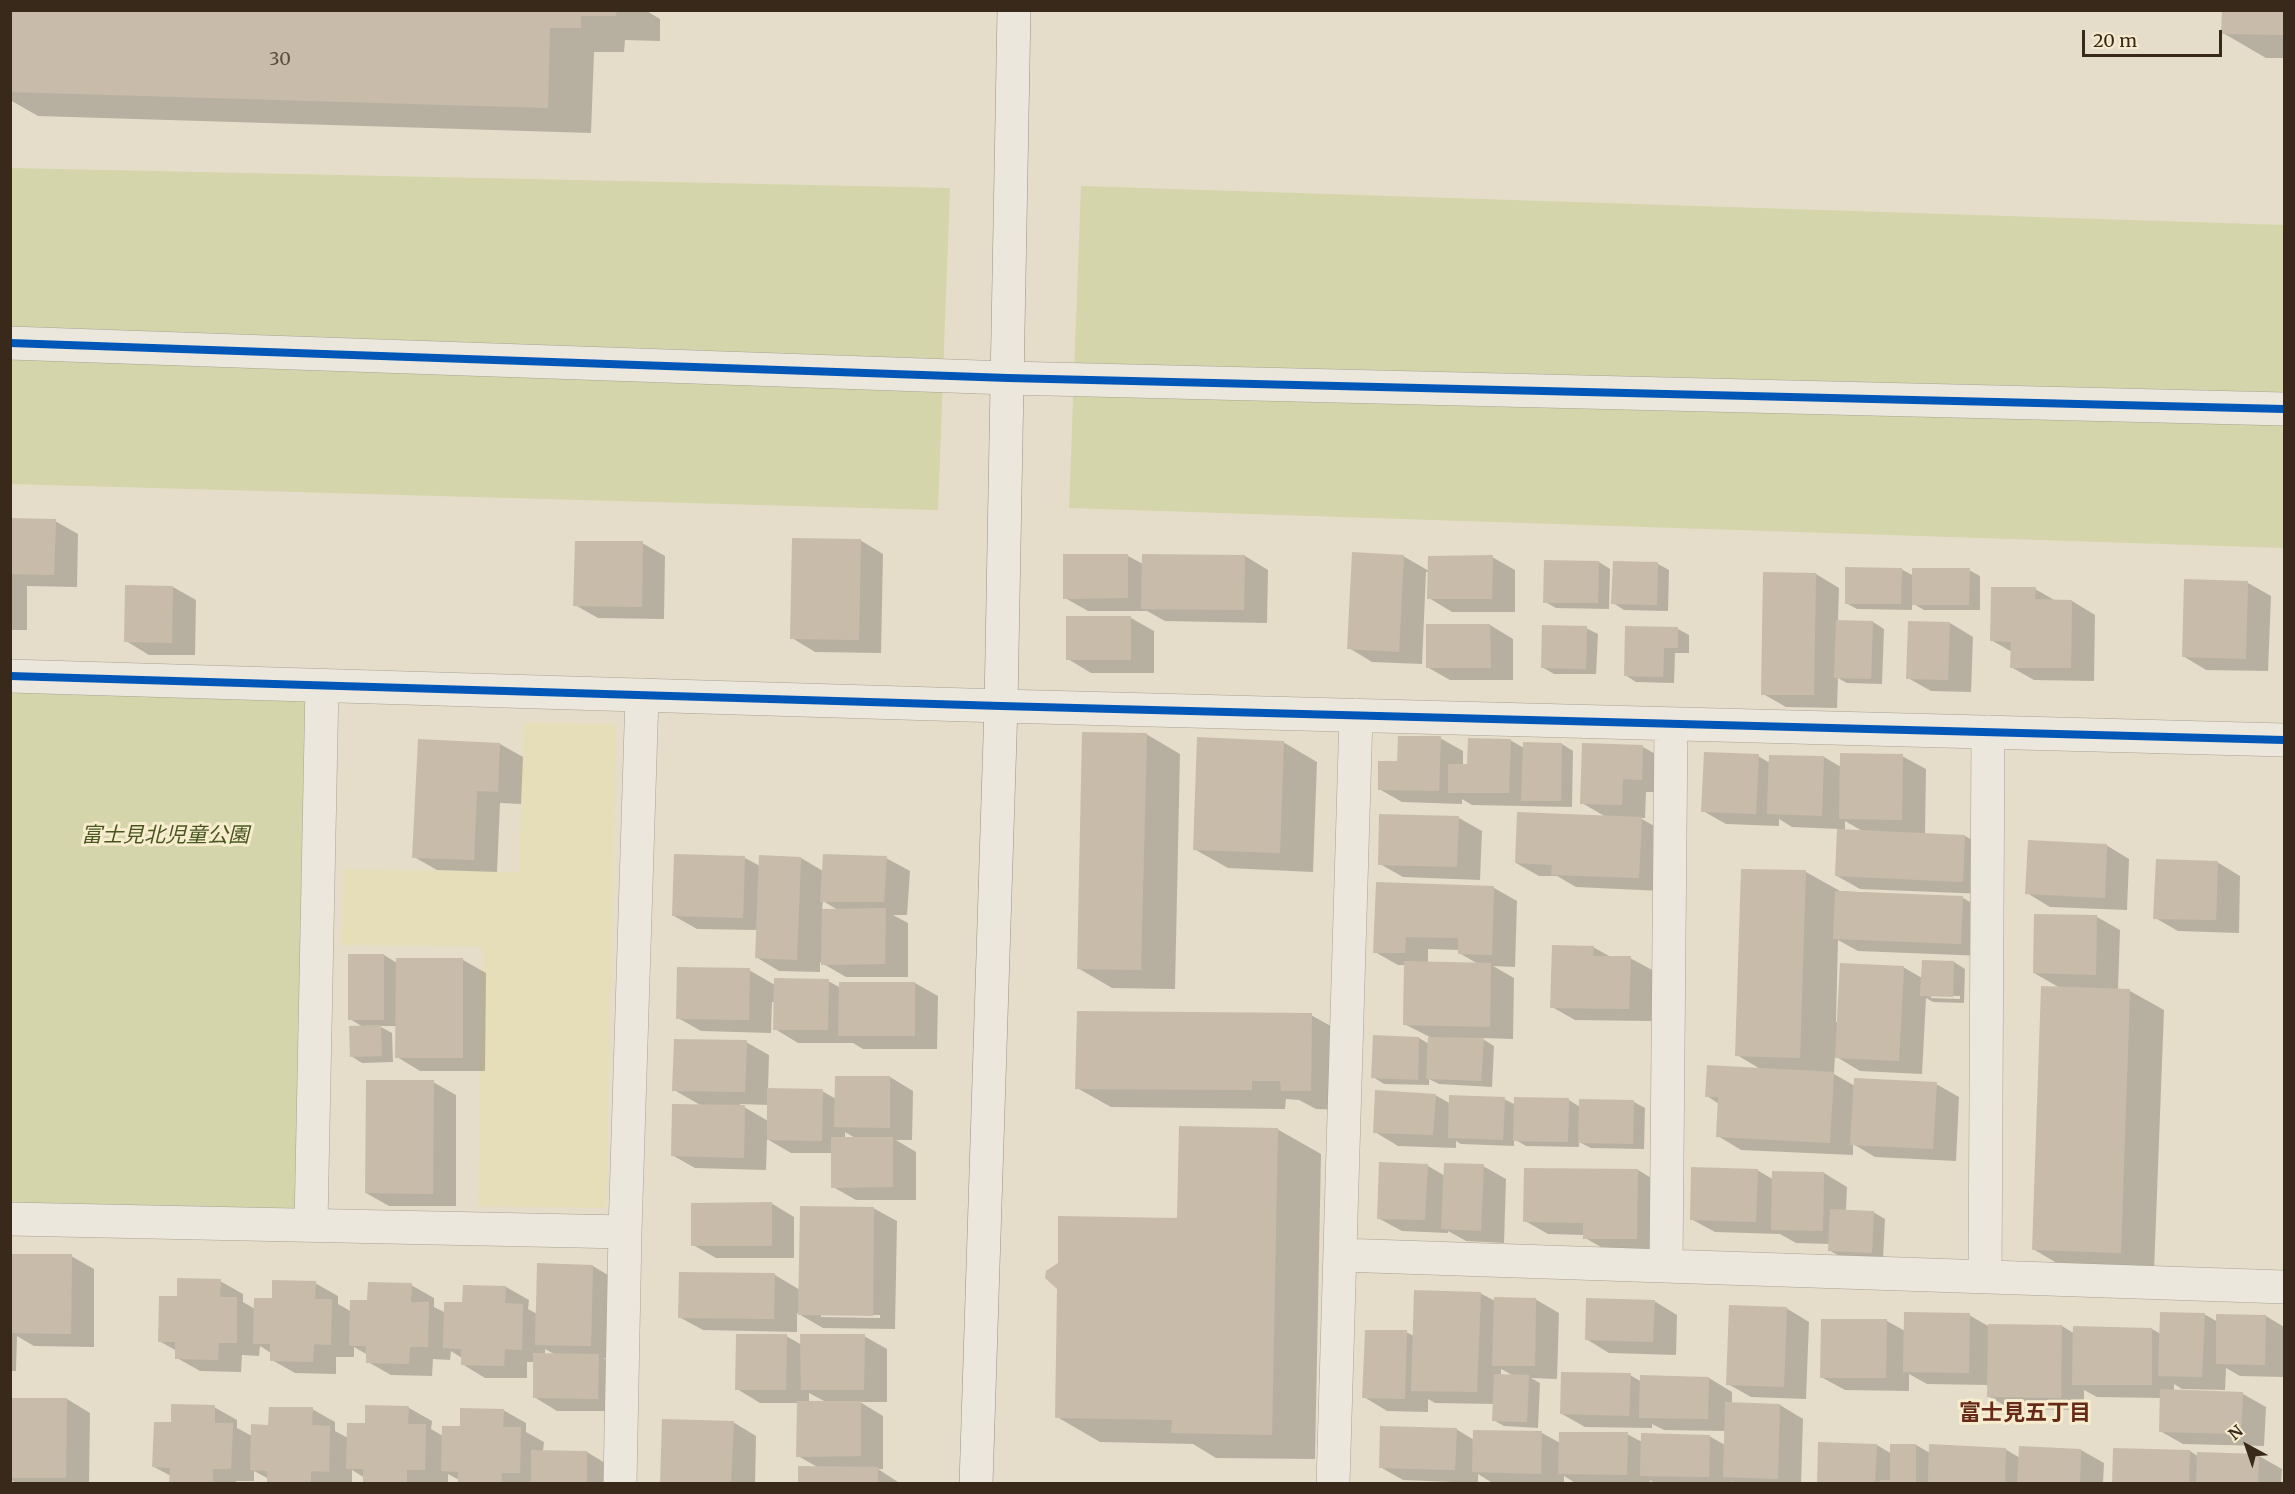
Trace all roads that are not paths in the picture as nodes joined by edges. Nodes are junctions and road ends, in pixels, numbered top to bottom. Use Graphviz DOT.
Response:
graph roads {
  1 [pos="1014,10"];
  2 [pos="10,344"];
  3 [pos="1008,378"];
  4 [pos="2284,409"];
  5 [pos="10,676"];
  6 [pos="322,686"];
  7 [pos="642,695"];
  8 [pos="1001,706"];
  9 [pos="1356,715"];
  10 [pos="1671,724"];
  11 [pos="1988,732"];
  12 [pos="2284,740"];
  13 [pos="10,1219"];
  14 [pos="311,1224"];
  15 [pos="626,1232"];
  16 [pos="1340,1255"];
  17 [pos="1666,1266"];
  18 [pos="1985,1277"];
  19 [pos="2284,1287"];
  20 [pos="620,1484"];
  21 [pos="976,1484"];
  22 [pos="1333,1484"];
  1 -- 3 [label="street"];
  2 -- 3 [label="street"];
  3 -- 4 [label="street"];
  3 -- 8 [label="street"];
  5 -- 6 [label="street"];
  6 -- 7 [label="street"];
  6 -- 14 [label="street"];
  7 -- 8 [label="street"];
  7 -- 15 [label="street"];
  8 -- 9 [label="street"];
  8 -- 21 [label="street"];
  9 -- 10 [label="street"];
  9 -- 16 [label="street"];
  10 -- 11 [label="street"];
  10 -- 17 [label="street"];
  11 -- 12 [label="street"];
  11 -- 18 [label="street"];
  13 -- 14 [label="street"];
  14 -- 15 [label="street"];
  15 -- 20 [label="street"];
  16 -- 17 [label="street"];
  16 -- 22 [label="street"];
  17 -- 18 [label="street"];
  18 -- 19 [label="street"];
}
